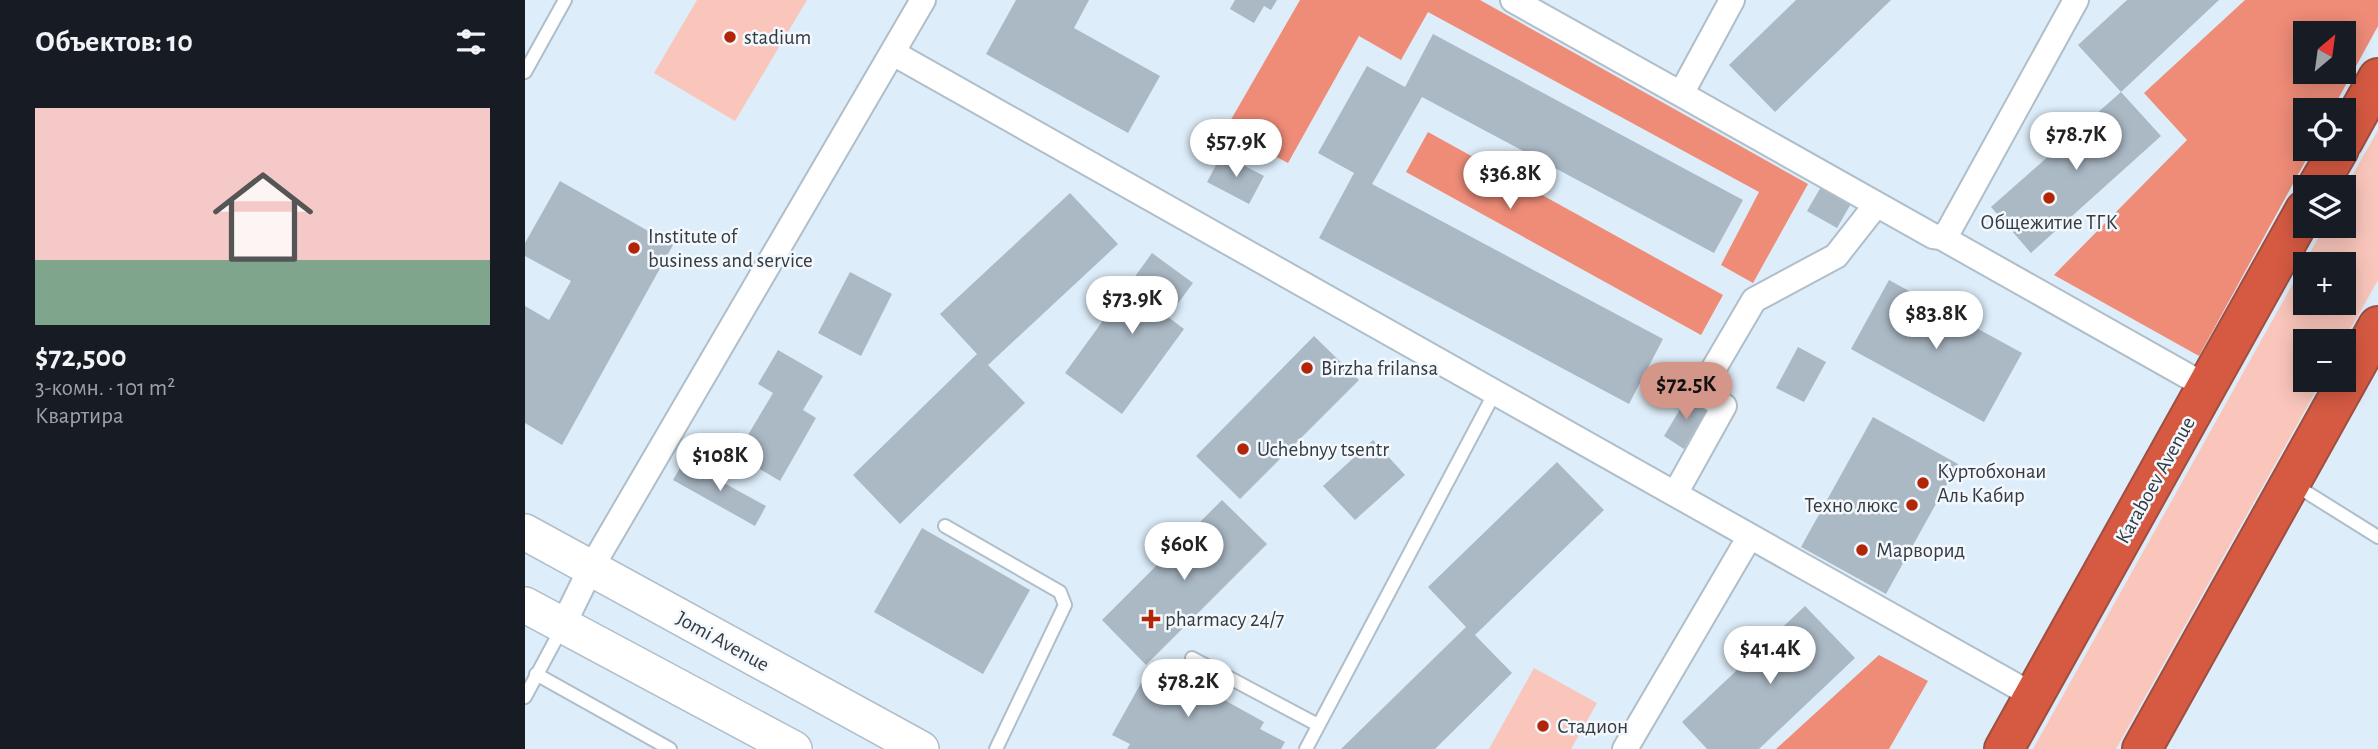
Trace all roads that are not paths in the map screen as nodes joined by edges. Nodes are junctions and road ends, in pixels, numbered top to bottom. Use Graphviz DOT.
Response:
graph roads {
  1 [pos="565,0"];
  2 [pos="923,0"];
  3 [pos="1513,0"];
  4 [pos="1732,0"];
  5 [pos="2077,0"];
  6 [pos="893,53"];
  7 [pos="525,72"];
  8 [pos="2378,78"];
  9 [pos="1681,94"];
  10 [pos="2356,118"];
  11 [pos="1876,205"];
  12 [pos="2293,232"];
  13 [pos="1941,237"];
  14 [pos="2378,326"];
  15 [pos="2207,387"];
  16 [pos="1494,394"];
  17 [pos="2291,482"];
  18 [pos="1675,494"];
  19 [pos="945,526"];
  20 [pos="525,532"];
  21 [pos="1750,536"];
  22 [pos="2378,537"];
  23 [pos="591,568"];
  24 [pos="525,605"];
  25 [pos="563,625"];
  26 [pos="1192,658"];
  27 [pos="536,674"];
  28 [pos="2034,696"];
  29 [pos="525,697"];
  30 [pos="1318,725"];
  31 [pos="670,749"];
  32 [pos="794,749"];
  33 [pos="921,749"];
  34 [pos="996,749"];
  35 [pos="1305,749"];
  36 [pos="1625,749"];
  37 [pos="2004,749"];
  38 [pos="2142,749"];
  1 -- 7 [label="lane"];
  2 -- 6 [label="street"];
  3 -- 9 [label="street"];
  4 -- 9 [label="street"];
  5 -- 13 [label="street"];
  6 -- 16 [label="street"];
  6 -- 23 [label="street"];
  8 -- 10 [label="highway"];
  9 -- 11 [label="street"];
  11 -- 13 [label="street"];
  11 -- 18 [label="street"];
  12 -- 15 [label="highway, Karaboev Avenue"];
  13 -- 15 [label="street"];
  14 -- 17 [label="highway"];
  15 -- 28 [label="highway, Karaboev Avenue"];
  16 -- 18 [label="street"];
  16 -- 30 [label="lane"];
  17 -- 22 [label="lane"];
  17 -- 38 [label="highway"];
  18 -- 21 [label="street"];
  19 -- 34 [label="lane"];
  20 -- 23 [label="main road, Jomi Avenue"];
  21 -- 28 [label="street"];
  21 -- 36 [label="street"];
  23 -- 25 [label="street"];
  23 -- 33 [label="main road, Jomi Avenue"];
  24 -- 25 [label="main road"];
  25 -- 27 [label="lane"];
  25 -- 32 [label="main road"];
  26 -- 30 [label="lane"];
  27 -- 29 [label="lane"];
  27 -- 31 [label="lane"];
  28 -- 37 [label="highway, Karaboev Avenue"];
  30 -- 35 [label="lane"];
}
